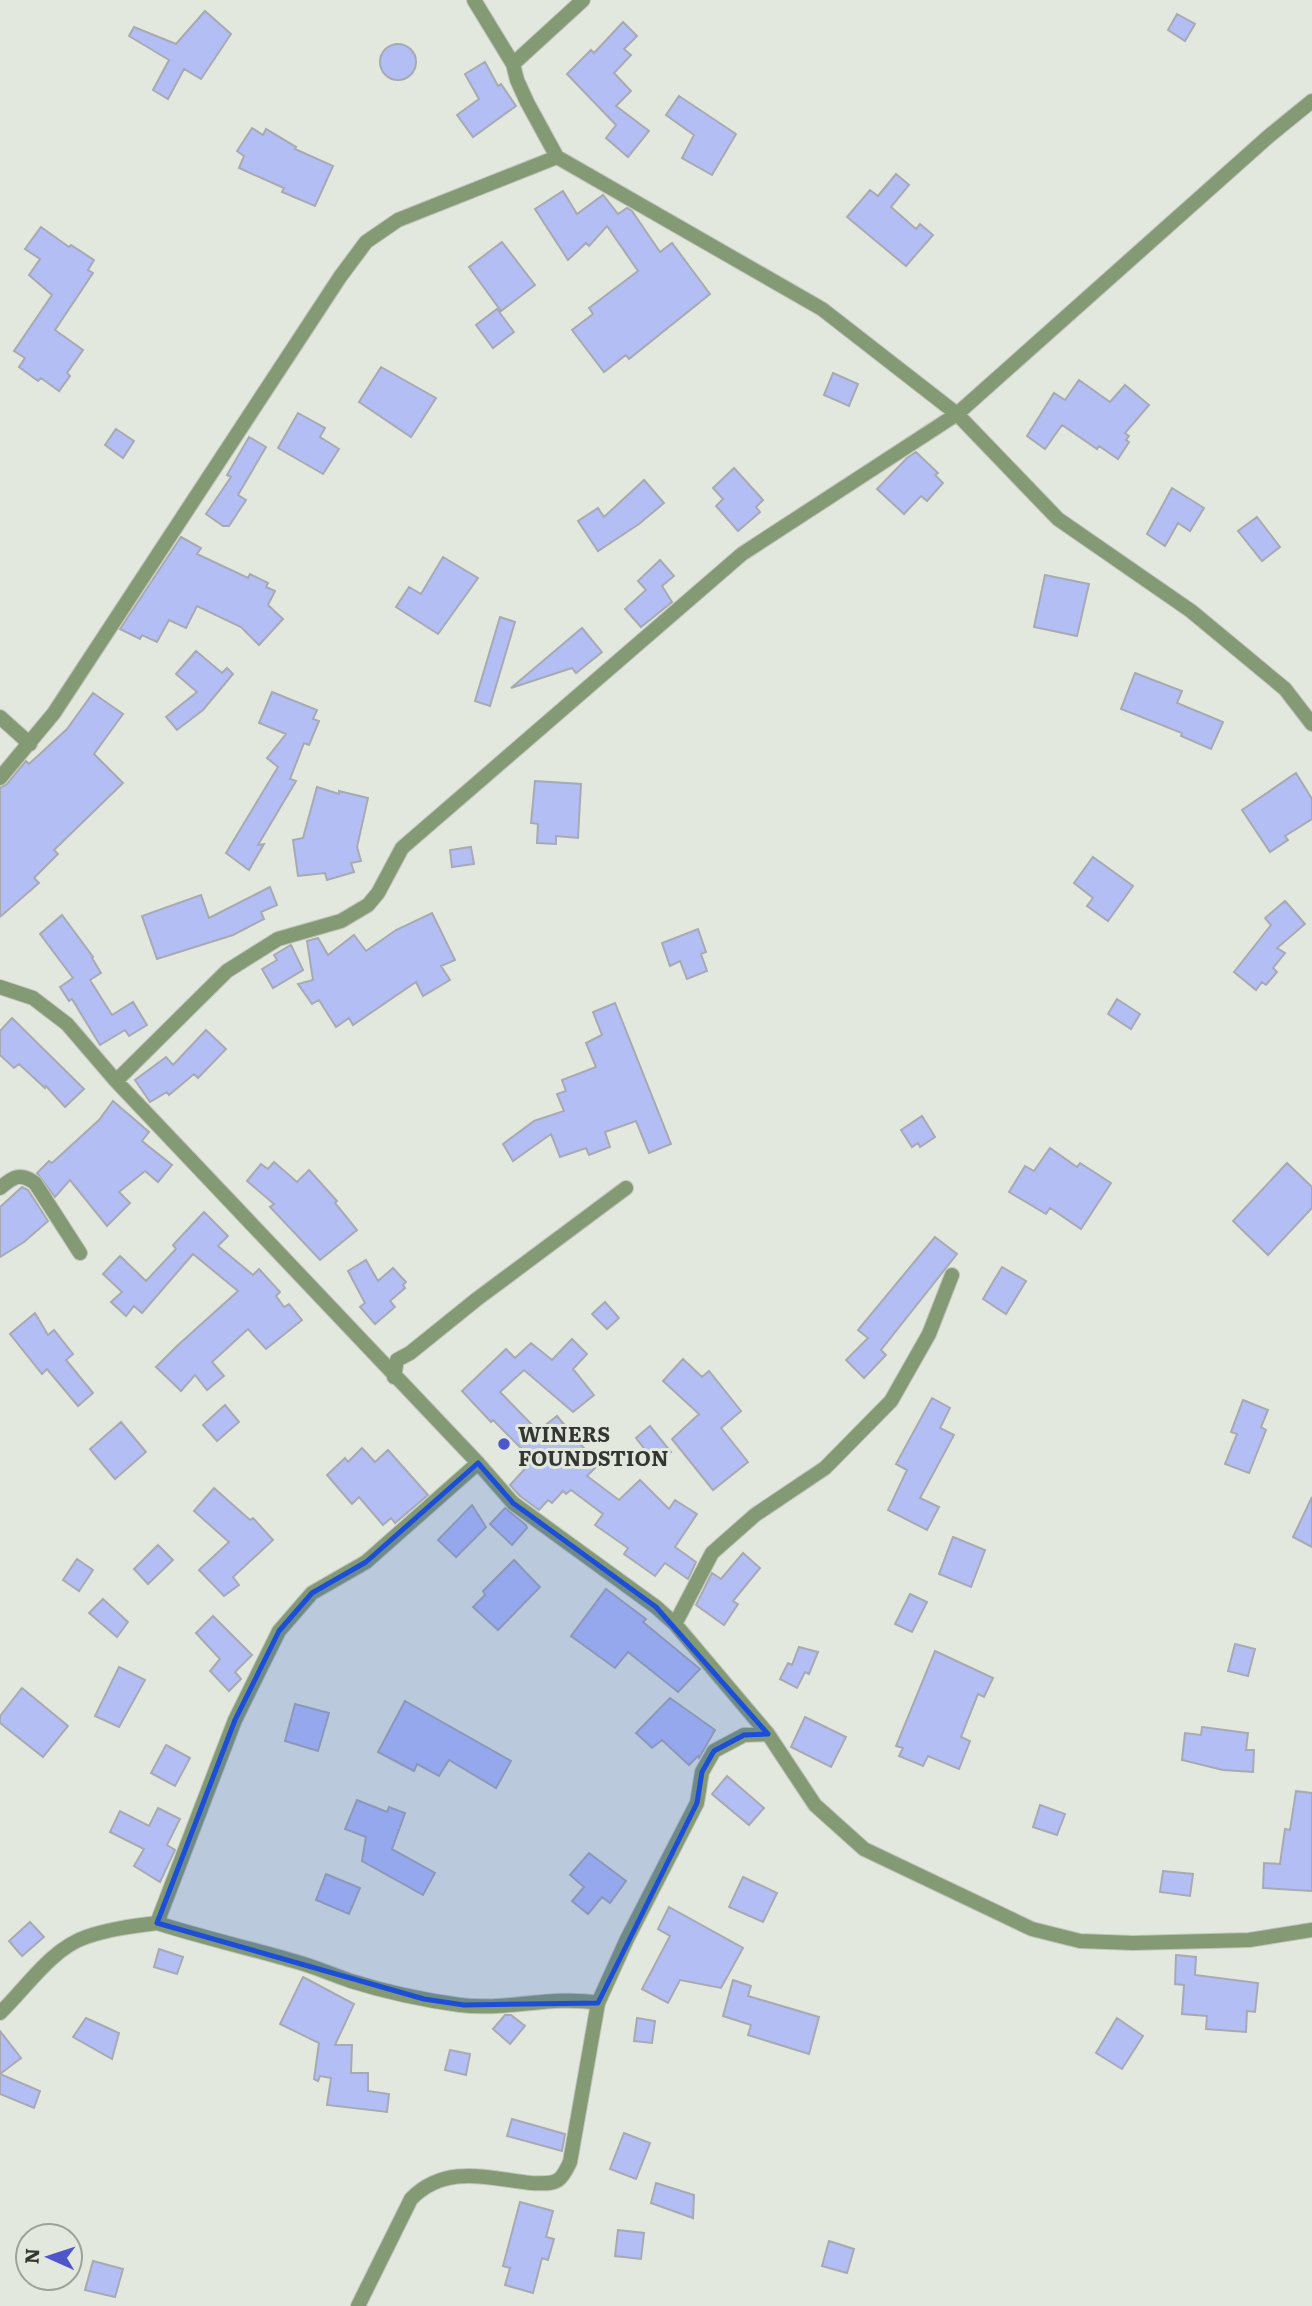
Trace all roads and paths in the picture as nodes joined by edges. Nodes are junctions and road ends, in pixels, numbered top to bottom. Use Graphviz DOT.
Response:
graph roads {
  1 [pos="474,0"];
  2 [pos="583,0"];
  3 [pos="513,64"];
  4 [pos="1312,101"];
  5 [pos="557,157"];
  6 [pos="957,414"];
  7 [pos="0,717"];
  8 [pos="1312,722"];
  9 [pos="30,744"];
  10 [pos="0,778"];
  11 [pos="0,987"];
  12 [pos="116,1081"];
  13 [pos="0,1188"];
  14 [pos="626,1188"];
  15 [pos="80,1253"];
  16 [pos="953,1275"];
  17 [pos="394,1377"];
  18 [pos="478,1463"];
  19 [pos="675,1624"];
  20 [pos="768,1734"];
  21 [pos="156,1923"];
  22 [pos="1312,1930"];
  23 [pos="598,2003"];
  24 [pos="0,2013"];
  25 [pos="358,2306"];
  1 -- 3 [label="street"];
  2 -- 3 [label="street"];
  3 -- 5 [label="street"];
  4 -- 6 [label="street"];
  5 -- 6 [label="street"];
  5 -- 9 [label="street"];
  6 -- 8 [label="street"];
  6 -- 12 [label="street"];
  7 -- 9 [label="street"];
  9 -- 10 [label="street"];
  11 -- 12 [label="street"];
  12 -- 17 [label="street"];
  13 -- 15 [label="street"];
  14 -- 17 [label="street"];
  16 -- 19 [label="street"];
  17 -- 18 [label="street"];
  18 -- 19 [label="street"];
  18 -- 21 [label="street"];
  19 -- 20 [label="street"];
  20 -- 22 [label="street"];
  20 -- 23 [label="street"];
  21 -- 23 [label="street"];
  21 -- 24 [label="street"];
  23 -- 25 [label="street"];
}
